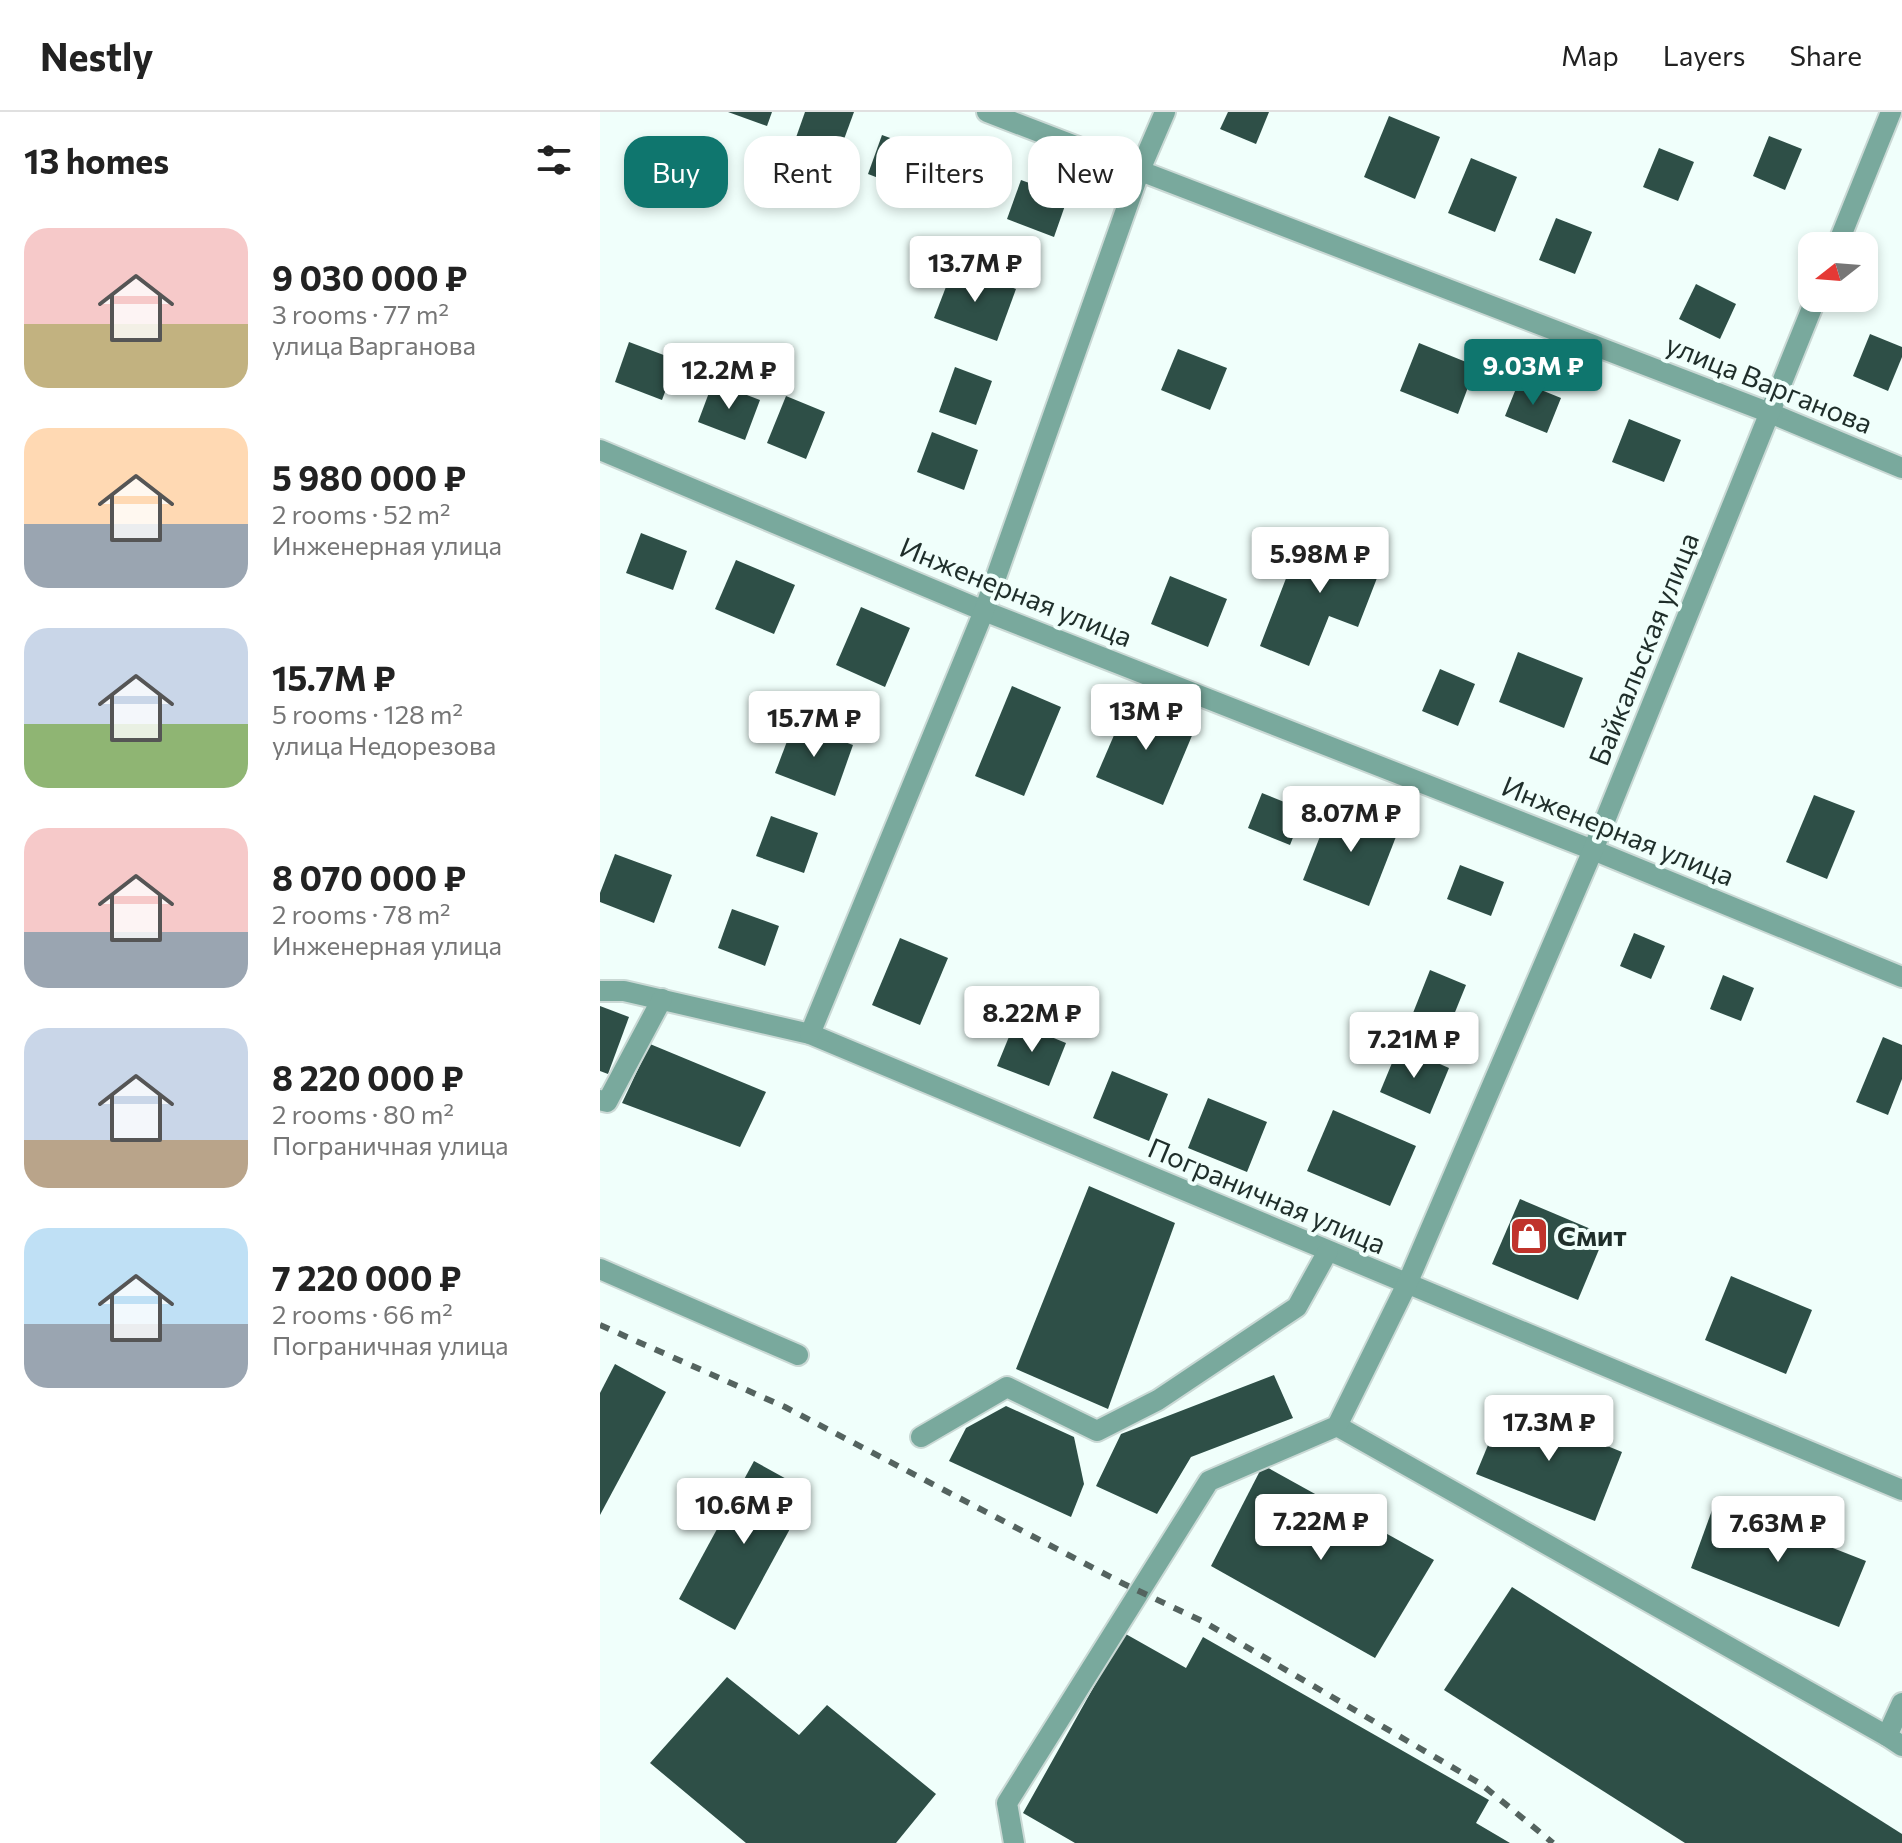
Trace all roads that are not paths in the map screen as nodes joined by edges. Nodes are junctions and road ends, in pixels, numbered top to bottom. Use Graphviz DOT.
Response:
graph roads {
  1 [pos="987,112"];
  2 [pos="1165,112"];
  3 [pos="1891,112"];
  4 [pos="1050,136"];
  5 [pos="1142,165"];
  6 [pos="1142,171"];
  7 [pos="1127,208"];
  8 [pos="1843,232"];
  9 [pos="1810,312"];
  10 [pos="1770,413"];
  11 [pos="600,450"];
  12 [pos="1902,468"];
  13 [pos="984,611"];
  14 [pos="1593,850"];
  15 [pos="1902,977"];
  16 [pos="600,991"];
  17 [pos="662,999"];
  18 [pos="810,1034"];
  19 [pos="600,1100"];
  20 [pos="1328,1251"];
  21 [pos="600,1269"];
  22 [pos="1407,1284"];
  23 [pos="798,1355"];
  24 [pos="1337,1426"];
  25 [pos="921,1437"];
  26 [pos="1902,1490"];
  27 [pos="1902,1703"];
  28 [pos="1894,1741"];
  29 [pos="1014,1843"];
  1 -- 4 [label="street, улица Варганова"];
  2 -- 5 [label="street"];
  3 -- 8 [label="street"];
  6 -- 10 [label="street, улица Варганова"];
  7 -- 13 [label="street"];
  9 -- 10 [label="street, Байкальская улица"];
  10 -- 12 [label="street, улица Варганова"];
  10 -- 14 [label="street, Байкальская улица"];
  11 -- 13 [label="street, Инженерная улица"];
  13 -- 14 [label="street, Инженерная улица"];
  13 -- 18 [label="street"];
  14 -- 15 [label="street, Инженерная улица"];
  14 -- 22 [label="street, Байкальская улица"];
  16 -- 17 [label="street, Пограничная улица"];
  17 -- 18 [label="street, Пограничная улица"];
  17 -- 19 [label="street"];
  18 -- 20 [label="street, Пограничная улица"];
  20 -- 22 [label="street, Пограничная улица"];
  20 -- 25 [label="street"];
  21 -- 23 [label="street"];
  22 -- 24 [label="street, Байкальская улица"];
  22 -- 26 [label="street, Пограничная улица"];
  24 -- 28 [label="street"];
  24 -- 29 [label="street"];
  27 -- 28 [label="street"];
}
